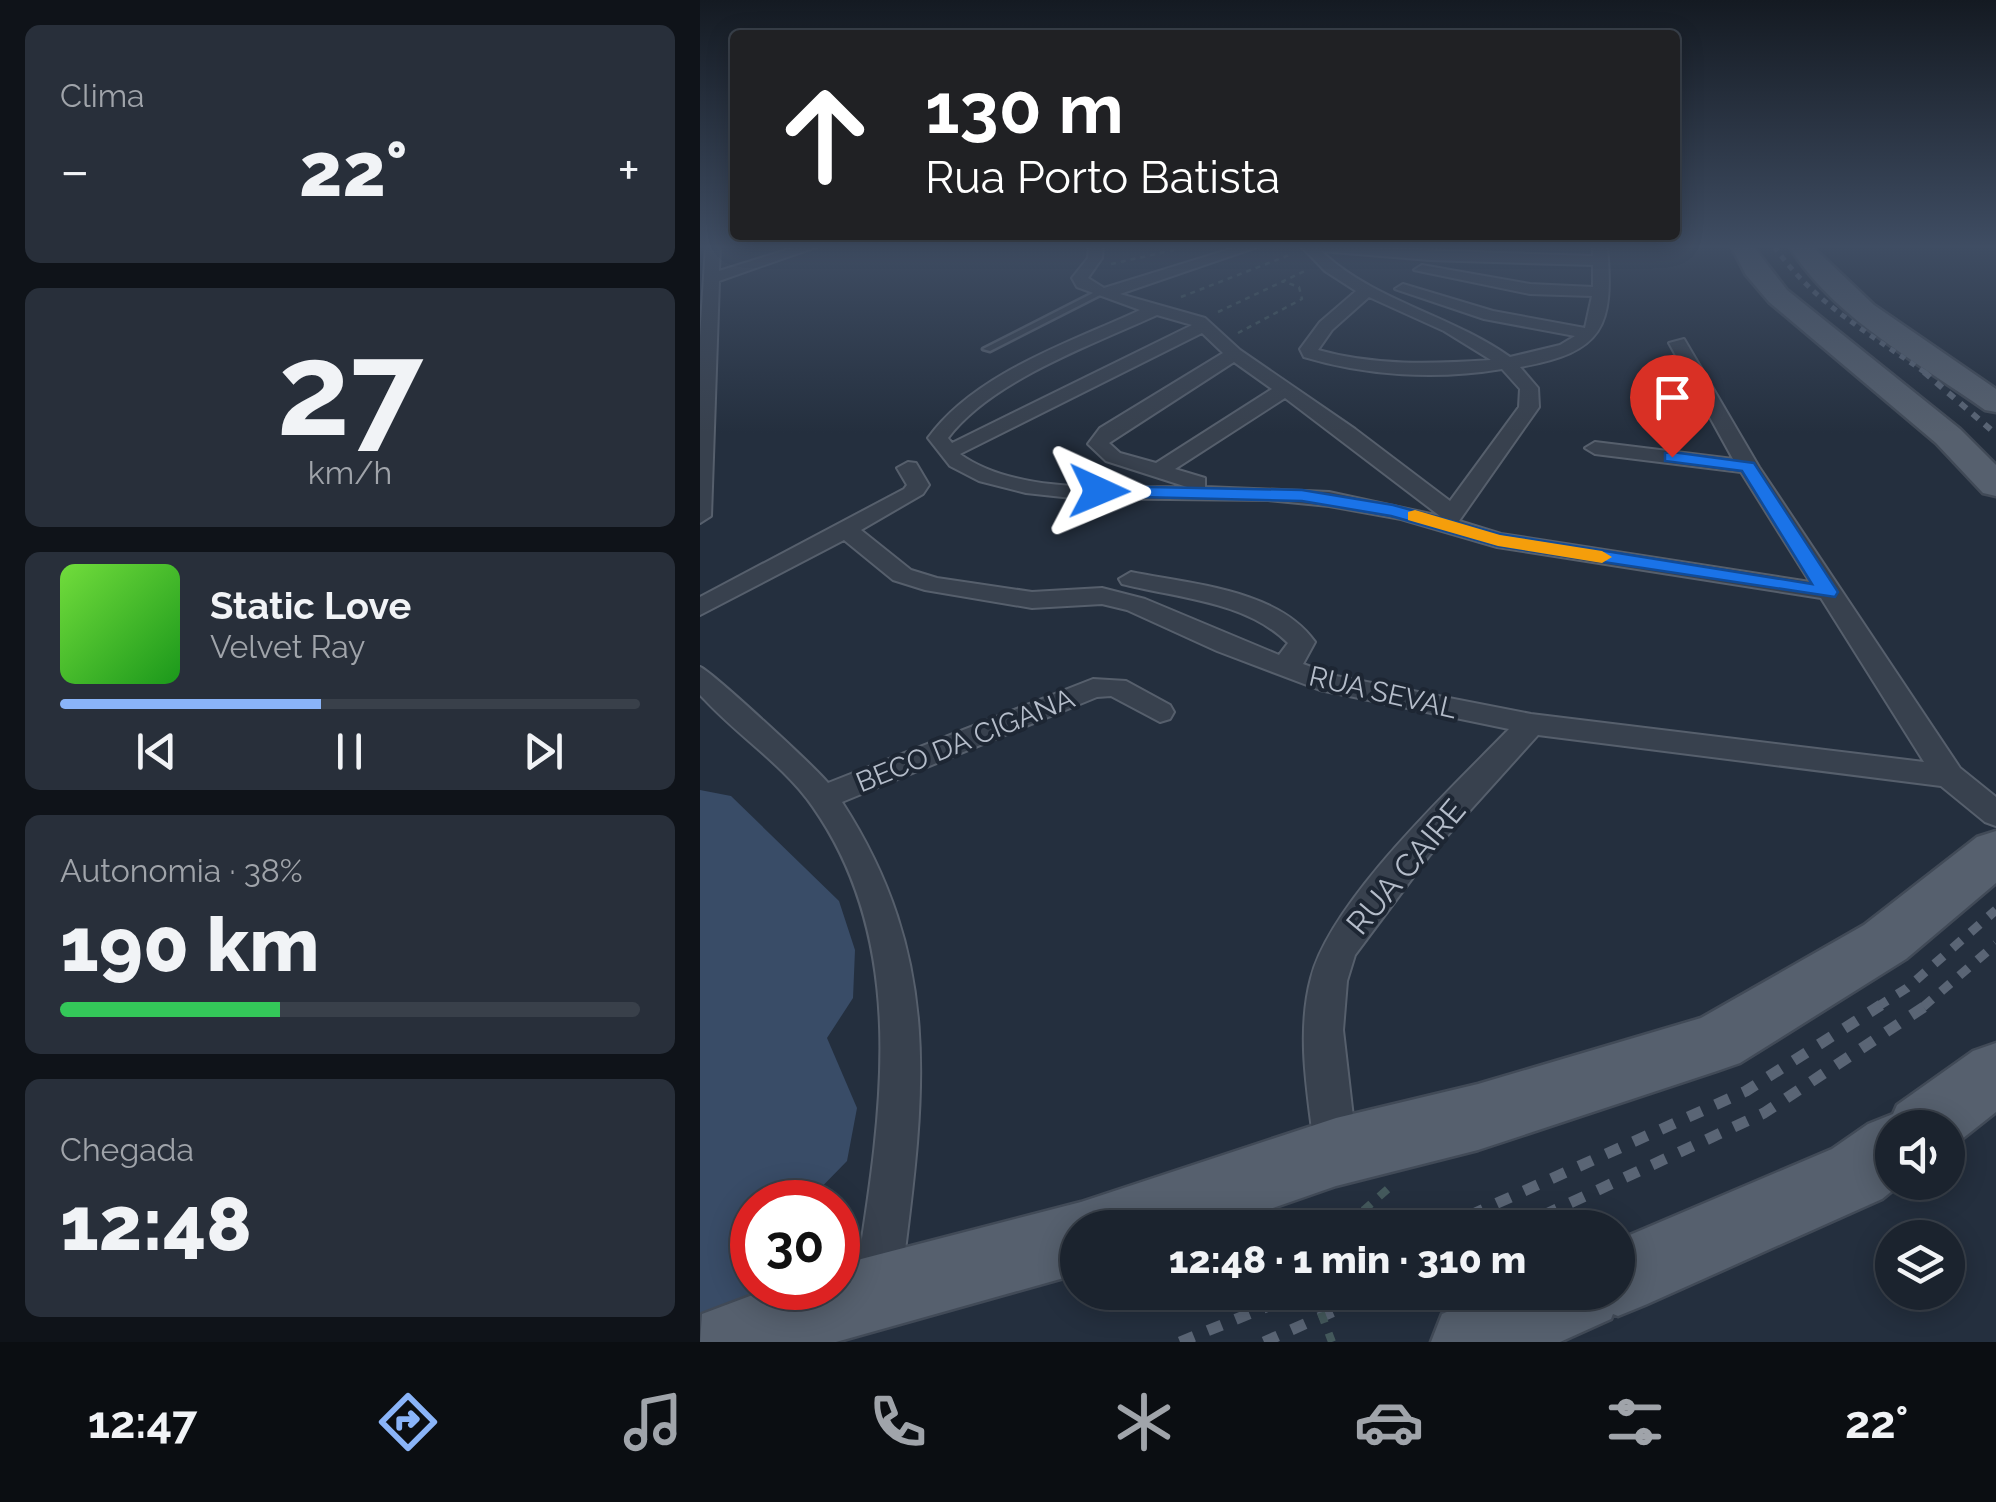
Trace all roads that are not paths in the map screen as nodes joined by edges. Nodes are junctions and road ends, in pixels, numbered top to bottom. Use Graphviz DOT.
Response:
graph roads {
  1 [pos="711,309"];
  2 [pos="1071,309"];
  3 [pos="1156,309"];
  4 [pos="1346,309"];
  5 [pos="1411,309"];
  6 [pos="1472,309"];
  7 [pos="1598,309"];
  8 [pos="1793,309"];
  9 [pos="1867,309"];
  10 [pos="1201,324"];
  11 [pos="1590,334"];
  12 [pos="1678,343"];
  13 [pos="1228,348"];
  14 [pos="987,349"];
  15 [pos="1508,364"];
  16 [pos="1285,389"];
  17 [pos="1996,403"];
  18 [pos="943,445"];
  19 [pos="1595,448"];
  20 [pos="702,453"];
  21 [pos="1748,466"];
  22 [pos="908,468"];
  23 [pos="1157,472"];
  24 [pos="1996,485"];
  25 [pos="1232,493"];
  26 [pos="700,516"];
  27 [pos="1449,518"];
  28 [pos="846,530"];
  29 [pos="1132,579"];
  30 [pos="1828,592"];
  31 [pos="700,607"];
  32 [pos="1281,667"];
  33 [pos="700,676"];
  34 [pos="1160,712"];
  35 [pos="1531,724"];
  36 [pos="1949,776"];
  37 [pos="824,797"];
  38 [pos="1996,814"];
  39 [pos="1996,852"];
  40 [pos="1996,1073"];
  41 [pos="1946,1110"];
  42 [pos="1336,1152"];
  43 [pos="1875,1161"];
  44 [pos="1160,1210"];
  45 [pos="1060,1242"];
  46 [pos="860,1264"];
  47 [pos="1635,1271"];
  48 [pos="860,1297"];
  49 [pos="821,1310"];
  50 [pos="1543,1310"];
  51 [pos="730,1342"];
  52 [pos="1470,1342"];
  1 -- 20 [label="street"];
  2 -- 14 [label="lane"];
  3 -- 10 [label="street"];
  3 -- 18 [label="street"];
  4 -- 15 [label="street"];
  5 -- 15 [label="street"];
  6 -- 11 [label="street"];
  7 -- 11 [label="street"];
  8 -- 24 [label="main road"];
  9 -- 17 [label="main road"];
  10 -- 13 [label="street"];
  10 -- 18 [label="street"];
  11 -- 15 [label="street"];
  12 -- 21 [label="street"];
  13 -- 16 [label="street"];
  13 -- 23 [label="street"];
  15 -- 27 [label="street"];
  16 -- 23 [label="street"];
  16 -- 27 [label="street"];
  18 -- 25 [label="street"];
  19 -- 21 [label="street"];
  20 -- 26 [label="street"];
  21 -- 30 [label="street"];
  22 -- 28 [label="street"];
  23 -- 25 [label="street"];
  25 -- 27 [label="street"];
  27 -- 30 [label="street"];
  28 -- 31 [label="street"];
  28 -- 32 [label="street, RUA SEVAL"];
  29 -- 32 [label="street"];
  30 -- 36 [label="street"];
  32 -- 35 [label="street, RUA SEVAL"];
  33 -- 37 [label="street"];
  34 -- 37 [label="street, BECO DA CIGANA"];
  35 -- 36 [label="street, RUA SEVAL"];
  35 -- 42 [label="street, RUA CAIRE"];
  36 -- 38 [label="street"];
  37 -- 46 [label="street"];
  39 -- 42 [label="main road"];
  40 -- 41 [label="main road"];
  42 -- 44 [label="main road"];
  43 -- 47 [label="main road"];
  45 -- 48 [label="main road"];
  49 -- 51 [label="main road"];
  50 -- 52 [label="main road"];
}
